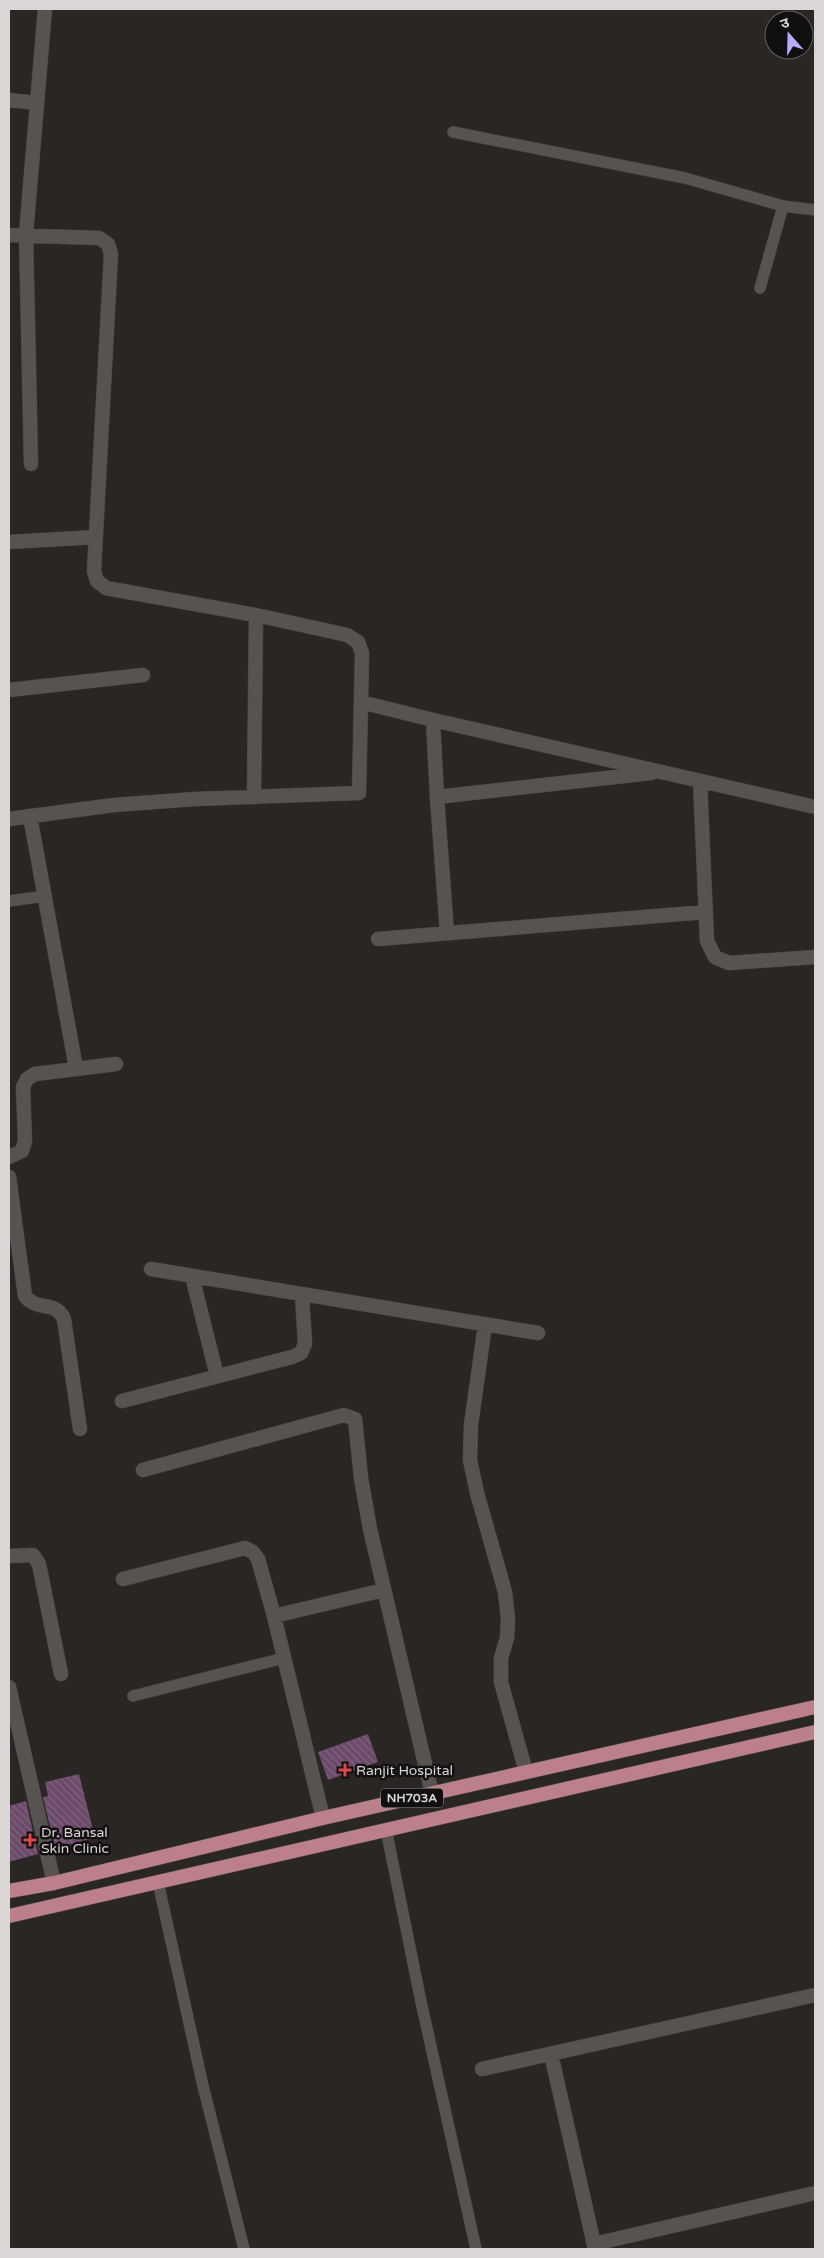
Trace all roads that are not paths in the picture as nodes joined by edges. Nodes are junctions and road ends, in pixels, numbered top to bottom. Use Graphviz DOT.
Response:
graph roads {
  1 [pos="45,9"];
  2 [pos="9,100"];
  3 [pos="37,103"];
  4 [pos="453,132"];
  5 [pos="783,206"];
  6 [pos="815,210"];
  7 [pos="26,234"];
  8 [pos="9,235"];
  9 [pos="760,288"];
  10 [pos="31,464"];
  11 [pos="96,537"];
  12 [pos="9,542"];
  13 [pos="256,615"];
  14 [pos="143,675"];
  15 [pos="9,690"];
  16 [pos="361,702"];
  17 [pos="433,720"];
  18 [pos="662,772"];
  19 [pos="700,781"];
  20 [pos="254,797"];
  21 [pos="437,797"];
  22 [pos="815,807"];
  23 [pos="30,816"];
  24 [pos="9,819"];
  25 [pos="45,896"];
  26 [pos="9,901"];
  27 [pos="705,912"];
  28 [pos="446,933"];
  29 [pos="378,939"];
  30 [pos="815,957"];
  31 [pos="116,1064"];
  32 [pos="76,1068"];
  33 [pos="9,1156"];
  34 [pos="9,1177"];
  35 [pos="151,1269"];
  36 [pos="192,1276"];
  37 [pos="302,1294"];
  38 [pos="485,1325"];
  39 [pos="538,1333"];
  40 [pos="217,1376"];
  41 [pos="122,1401"];
  42 [pos="80,1428"];
  43 [pos="144,1470"];
  44 [pos="9,1556"];
  45 [pos="123,1579"];
  46 [pos="384,1590"];
  47 [pos="274,1616"];
  48 [pos="284,1658"];
  49 [pos="61,1674"];
  50 [pos="9,1687"];
  51 [pos="133,1696"];
  52 [pos="815,1707"];
  53 [pos="815,1732"];
  54 [pos="526,1772"];
  55 [pos="432,1794"];
  56 [pos="323,1818"];
  57 [pos="386,1829"];
  58 [pos="158,1882"];
  59 [pos="54,1883"];
  60 [pos="9,1891"];
  61 [pos="9,1916"];
  62 [pos="815,1995"];
  63 [pos="551,2054"];
  64 [pos="482,2069"];
  65 [pos="815,2193"];
  66 [pos="594,2246"];
  67 [pos="244,2249"];
  68 [pos="476,2249"];
  1 -- 3 [label="street"];
  2 -- 3 [label="street"];
  3 -- 7 [label="street"];
  4 -- 5 [label="lane"];
  5 -- 6 [label="lane"];
  5 -- 9 [label="lane"];
  7 -- 8 [label="street"];
  7 -- 10 [label="street"];
  7 -- 11 [label="street"];
  11 -- 12 [label="street"];
  11 -- 13 [label="street"];
  13 -- 16 [label="street"];
  13 -- 20 [label="street"];
  14 -- 15 [label="street"];
  16 -- 17 [label="street"];
  16 -- 20 [label="street"];
  17 -- 18 [label="street"];
  17 -- 21 [label="street"];
  18 -- 19 [label="street"];
  18 -- 21 [label="street"];
  19 -- 22 [label="street"];
  19 -- 27 [label="street"];
  20 -- 23 [label="street"];
  21 -- 28 [label="street"];
  23 -- 24 [label="street"];
  23 -- 25 [label="street"];
  25 -- 26 [label="lane"];
  25 -- 32 [label="street"];
  27 -- 28 [label="street"];
  27 -- 30 [label="street"];
  28 -- 29 [label="street"];
  31 -- 32 [label="street"];
  32 -- 33 [label="street"];
  34 -- 42 [label="street"];
  35 -- 36 [label="street"];
  36 -- 37 [label="street"];
  36 -- 40 [label="street"];
  37 -- 38 [label="street"];
  37 -- 40 [label="street"];
  38 -- 39 [label="street"];
  38 -- 54 [label="street"];
  40 -- 41 [label="street"];
  43 -- 46 [label="street"];
  44 -- 49 [label="street"];
  45 -- 47 [label="street"];
  46 -- 47 [label="street"];
  46 -- 55 [label="street"];
  47 -- 48 [label="street"];
  48 -- 51 [label="lane"];
  48 -- 56 [label="street"];
  50 -- 59 [label="street"];
  52 -- 54 [label="highway, NH703A"];
  53 -- 57 [label="highway, NH703A"];
  54 -- 55 [label="highway, NH703A"];
  55 -- 56 [label="highway, NH703A"];
  56 -- 59 [label="highway, NH703A"];
  57 -- 58 [label="highway, NH703A"];
  57 -- 68 [label="lane"];
  58 -- 61 [label="highway, NH703A"];
  58 -- 67 [label="lane"];
  59 -- 60 [label="highway, NH703A"];
  62 -- 63 [label="street"];
  63 -- 64 [label="street"];
  63 -- 66 [label="street"];
  65 -- 66 [label="street"];
}
